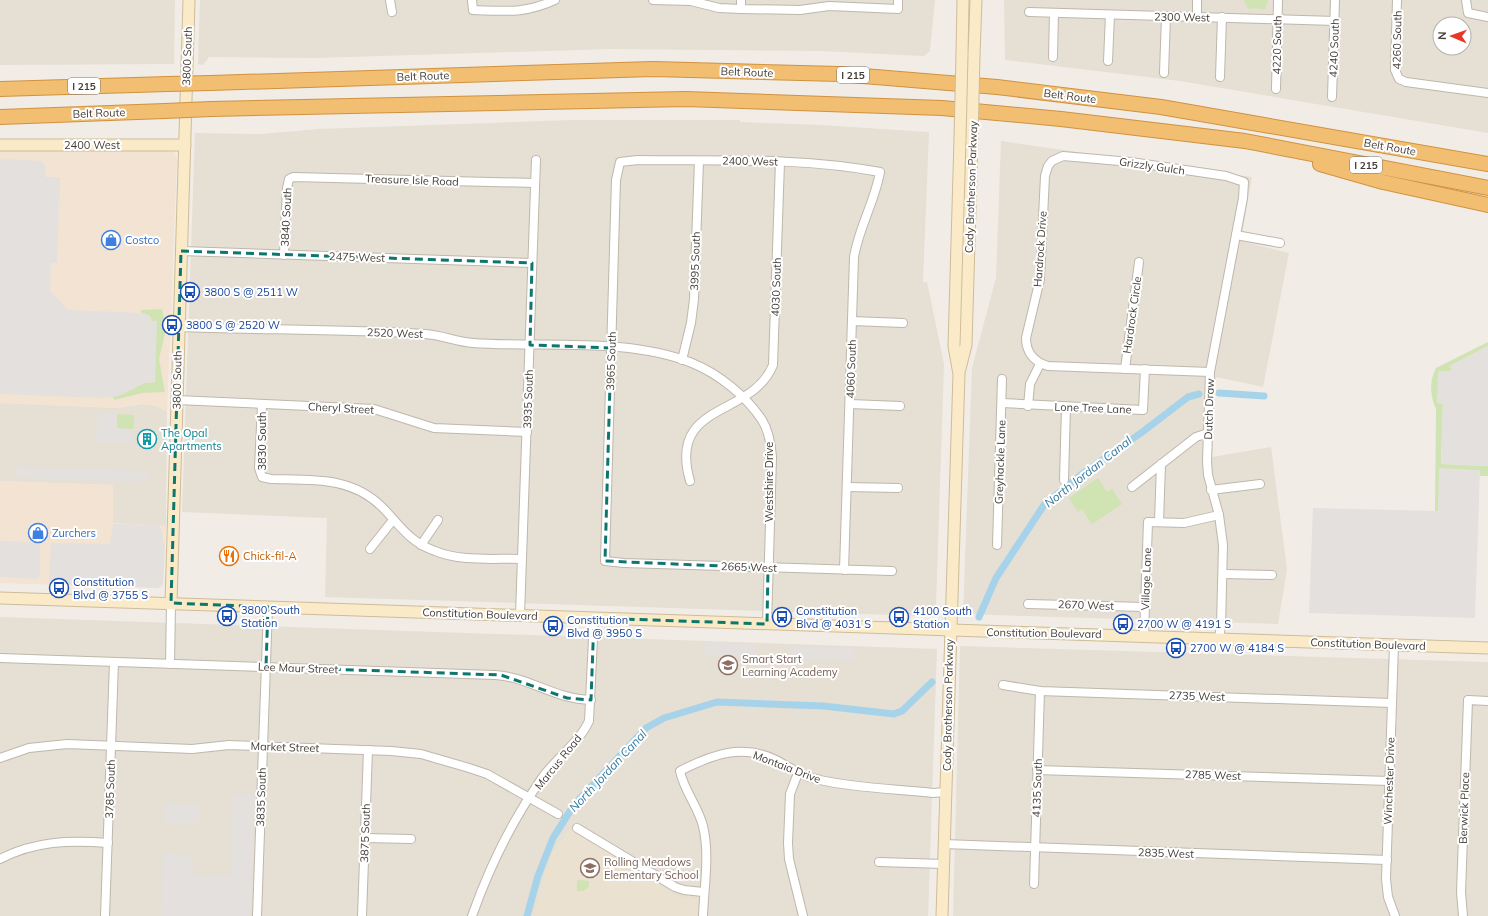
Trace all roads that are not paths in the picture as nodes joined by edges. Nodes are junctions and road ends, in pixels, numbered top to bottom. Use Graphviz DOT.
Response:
graph roads {
  1 [pos="189,0"];
  2 [pos="390,0"];
  3 [pos="472,0"];
  4 [pos="555,0"];
  5 [pos="653,0"];
  6 [pos="898,0"];
  7 [pos="963,0"];
  8 [pos="976,0"];
  9 [pos="1197,0"];
  10 [pos="1278,0"];
  11 [pos="1335,0"];
  12 [pos="1397,0"];
  13 [pos="1466,0"];
  14 [pos="741,4"];
  15 [pos="392,12"];
  16 [pos="1029,12"];
  17 [pos="1054,13"];
  18 [pos="1110,15"];
  19 [pos="1197,16"];
  20 [pos="1166,17"];
  21 [pos="1222,17"];
  22 [pos="1488,17"];
  23 [pos="1277,19"];
  24 [pos="1334,21"];
  25 [pos="1053,57"];
  26 [pos="1108,61"];
  27 [pos="1164,73"];
  28 [pos="1220,77"];
  29 [pos="0,89"];
  30 [pos="1276,89"];
  31 [pos="1488,93"];
  32 [pos="1332,96"];
  33 [pos="0,117"];
  34 [pos="1245,141"];
  35 [pos="0,145"];
  36 [pos="185,145"];
  37 [pos="1058,157"];
  38 [pos="536,160"];
  39 [pos="699,161"];
  40 [pos="620,162"];
  41 [pos="780,162"];
  42 [pos="1488,164"];
  43 [pos="880,172"];
  44 [pos="289,179"];
  45 [pos="1244,182"];
  46 [pos="535,183"];
  47 [pos="1488,188"];
  48 [pos="1488,205"];
  49 [pos="1236,235"];
  50 [pos="1280,243"];
  51 [pos="181,251"];
  52 [pos="284,255"];
  53 [pos="1139,262"];
  54 [pos="532,263"];
  55 [pos="852,321"];
  56 [pos="903,323"];
  57 [pos="178,327"];
  58 [pos="530,345"];
  59 [pos="611,348"];
  60 [pos="682,360"];
  61 [pos="1040,364"];
  62 [pos="1124,369"];
  63 [pos="1145,370"];
  64 [pos="1210,372"];
  65 [pos="958,374"];
  66 [pos="1002,379"];
  67 [pos="741,397"];
  68 [pos="177,400"];
  69 [pos="1002,403"];
  70 [pos="850,404"];
  71 [pos="262,405"];
  72 [pos="900,406"];
  73 [pos="1028,406"];
  74 [pos="1066,407"];
  75 [pos="527,432"];
  76 [pos="1208,433"];
  77 [pos="1161,464"];
  78 [pos="690,480"];
  79 [pos="1064,480"];
  80 [pos="1260,484"];
  81 [pos="847,487"];
  82 [pos="1132,487"];
  83 [pos="898,488"];
  84 [pos="1211,490"];
  85 [pos="1219,515"];
  86 [pos="393,520"];
  87 [pos="438,520"];
  88 [pos="1159,522"];
  89 [pos="421,545"];
  90 [pos="997,545"];
  91 [pos="370,549"];
  92 [pos="522,559"];
  93 [pos="605,561"];
  94 [pos="768,568"];
  95 [pos="844,570"];
  96 [pos="892,571"];
  97 [pos="1223,574"];
  98 [pos="1272,575"];
  99 [pos="0,598"];
  100 [pos="171,603"];
  101 [pos="1028,604"];
  102 [pos="268,606"];
  103 [pos="1144,607"];
  104 [pos="520,616"];
  105 [pos="594,618"];
  106 [pos="766,624"];
  107 [pos="949,631"];
  108 [pos="1144,636"];
  109 [pos="1219,638"];
  110 [pos="1394,645"];
  111 [pos="1488,648"];
  112 [pos="0,658"];
  113 [pos="114,662"];
  114 [pos="170,664"];
  115 [pos="266,667"];
  116 [pos="1003,685"];
  117 [pos="1040,691"];
  118 [pos="591,700"];
  119 [pos="1488,701"];
  120 [pos="1392,703"];
  121 [pos="111,746"];
  122 [pos="263,746"];
  123 [pos="368,750"];
  124 [pos="0,758"];
  125 [pos="1037,770"];
  126 [pos="798,773"];
  127 [pos="1390,781"];
  128 [pos="946,792"];
  129 [pos="530,798"];
  130 [pos="558,814"];
  131 [pos="577,828"];
  132 [pos="365,838"];
  133 [pos="411,840"];
  134 [pos="108,843"];
  135 [pos="944,844"];
  136 [pos="1035,848"];
  137 [pos="0,859"];
  138 [pos="1387,860"];
  139 [pos="879,862"];
  140 [pos="944,864"];
  141 [pos="1034,884"];
  142 [pos="704,892"];
  143 [pos="105,916"];
  144 [pos="257,916"];
  145 [pos="362,916"];
  146 [pos="472,916"];
  147 [pos="703,916"];
  148 [pos="803,916"];
  149 [pos="942,916"];
  150 [pos="1395,916"];
  151 [pos="1463,916"];
  1 -- 36 [label="main road, 3800 South"];
  2 -- 15 [label="street"];
  3 -- 4 [label="street"];
  5 -- 14 [label="street"];
  6 -- 14 [label="street"];
  7 -- 65 [label="main road, Cody Brotherson Parkway, bridge"];
  8 -- 65 [label="main road, Cody Brotherson Parkway, bridge"];
  9 -- 19 [label="street"];
  10 -- 23 [label="street, 4220 South"];
  11 -- 24 [label="street, 4240 South"];
  12 -- 31 [label="street, 4260 South"];
  13 -- 22 [label="street"];
  16 -- 17 [label="street, 2300 West"];
  17 -- 18 [label="street, 2300 West"];
  17 -- 25 [label="street"];
  18 -- 20 [label="street, 2300 West"];
  18 -- 26 [label="street"];
  19 -- 20 [label="street, 2300 West"];
  19 -- 21 [label="street, 2300 West"];
  20 -- 27 [label="street"];
  21 -- 23 [label="street, 2300 West"];
  21 -- 28 [label="street"];
  23 -- 24 [label="street, 2300 West"];
  23 -- 30 [label="street, 4220 South"];
  24 -- 32 [label="street, 4240 South"];
  29 -- 42 [label="highway, Belt Route / I 215, bridge"];
  33 -- 34 [label="highway, Belt Route / I 215, bridge"];
  34 -- 47 [label="highway, Belt Route / I 215"];
  34 -- 48 [label="highway"];
  35 -- 36 [label="main road, 2400 West"];
  36 -- 51 [label="main road, 3800 South"];
  37 -- 45 [label="street, Grizzly Gulch"];
  37 -- 61 [label="street, Hardrock Drive"];
  38 -- 46 [label="street, 3935 South"];
  39 -- 40 [label="street, 2400 West"];
  39 -- 41 [label="street, 2400 West"];
  39 -- 60 [label="street, 3995 South"];
  40 -- 59 [label="street, 3965 South"];
  41 -- 43 [label="street, 2400 West"];
  41 -- 67 [label="street, 4030 South"];
  43 -- 55 [label="street, 4060 South"];
  44 -- 46 [label="street, Treasure Isle Road"];
  44 -- 52 [label="street, 3840 South"];
  45 -- 49 [label="street, Dutch Draw"];
  46 -- 54 [label="street, 3935 South"];
  49 -- 50 [label="street"];
  49 -- 64 [label="street, Dutch Draw"];
  51 -- 52 [label="street, 2475 West"];
  51 -- 57 [label="main road, 3800 South"];
  52 -- 54 [label="street, 2475 West"];
  53 -- 62 [label="street, Hardrock Circle"];
  54 -- 58 [label="street, 3935 South"];
  55 -- 56 [label="street"];
  55 -- 70 [label="street, 4060 South"];
  57 -- 58 [label="street, 2520 West"];
  57 -- 68 [label="main road, 3800 South"];
  58 -- 59 [label="street, 2520 West"];
  58 -- 75 [label="street, 3935 South"];
  59 -- 60 [label="street, Westshire Drive"];
  59 -- 93 [label="street, 3965 South"];
  60 -- 67 [label="street, Westshire Drive"];
  61 -- 62 [label="street"];
  61 -- 73 [label="street"];
  62 -- 63 [label="street"];
  63 -- 64 [label="street"];
  63 -- 74 [label="street, Lone Tree Lane"];
  64 -- 76 [label="street, Dutch Draw"];
  65 -- 107 [label="main road, Cody Brotherson Parkway"];
  66 -- 69 [label="street, Greyhackle Lane"];
  67 -- 78 [label="street, 4030 South"];
  67 -- 94 [label="street, Westshire Drive"];
  68 -- 71 [label="street, Cheryl Street"];
  68 -- 100 [label="main road, 3800 South"];
  69 -- 73 [label="street, Lone Tree Lane"];
  69 -- 90 [label="street, Greyhackle Lane"];
  70 -- 72 [label="street"];
  70 -- 81 [label="street, 4060 South"];
  71 -- 75 [label="street, Cheryl Street"];
  71 -- 86 [label="street, 3830 South"];
  73 -- 74 [label="street, Lone Tree Lane"];
  74 -- 79 [label="street"];
  75 -- 92 [label="street, 3935 South"];
  76 -- 77 [label="street"];
  76 -- 84 [label="street, Dutch Draw"];
  77 -- 82 [label="street"];
  77 -- 88 [label="street"];
  80 -- 84 [label="street"];
  81 -- 83 [label="street"];
  81 -- 95 [label="street, 4060 South"];
  84 -- 85 [label="street, Dutch Draw"];
  85 -- 88 [label="street"];
  85 -- 97 [label="street, Dutch Draw"];
  86 -- 89 [label="street"];
  86 -- 91 [label="street"];
  87 -- 89 [label="street"];
  88 -- 103 [label="street, Village Lane"];
  89 -- 92 [label="street"];
  92 -- 104 [label="street, 3935 South"];
  93 -- 94 [label="street, 2665 West"];
  94 -- 95 [label="street, 2665 West"];
  94 -- 106 [label="street, Westshire Drive"];
  95 -- 96 [label="street, 2665 West"];
  97 -- 98 [label="street"];
  97 -- 109 [label="street, Dutch Draw"];
  99 -- 100 [label="main road, Constitution Boulevard"];
  100 -- 102 [label="main road, Constitution Boulevard"];
  100 -- 114 [label="street, 3800 South"];
  101 -- 103 [label="street, 2670 West"];
  102 -- 104 [label="main road, Constitution Boulevard"];
  102 -- 115 [label="street, 3835 South"];
  103 -- 108 [label="street, Village Lane"];
  104 -- 105 [label="main road, Constitution Boulevard"];
  105 -- 106 [label="main road, Constitution Boulevard"];
  105 -- 118 [label="street, Marcus Road"];
  106 -- 107 [label="main road, Constitution Boulevard"];
  107 -- 108 [label="main road, Constitution Boulevard"];
  107 -- 128 [label="main road, Cody Brotherson Parkway"];
  108 -- 109 [label="main road, Constitution Boulevard"];
  109 -- 110 [label="main road, Constitution Boulevard"];
  110 -- 111 [label="main road, Constitution Boulevard"];
  110 -- 120 [label="street, Winchester Drive"];
  112 -- 113 [label="street, Lee Maur Street"];
  113 -- 114 [label="street, Lee Maur Street"];
  113 -- 121 [label="street, 3785 South"];
  114 -- 115 [label="street, Lee Maur Street"];
  115 -- 118 [label="street, Lee Maur Street"];
  115 -- 122 [label="street, 3835 South"];
  116 -- 117 [label="street, 2735 West"];
  117 -- 120 [label="street, 2735 West"];
  117 -- 125 [label="street, 4135 South"];
  118 -- 129 [label="street, Marcus Road"];
  119 -- 151 [label="street, Berwick Place"];
  120 -- 127 [label="street, Winchester Drive"];
  121 -- 122 [label="street, Market Street"];
  121 -- 124 [label="street, Market Street"];
  121 -- 134 [label="street, 3785 South"];
  122 -- 123 [label="street, Market Street"];
  122 -- 144 [label="street, 3835 South"];
  123 -- 129 [label="street, Market Street"];
  123 -- 132 [label="street, 3875 South"];
  125 -- 127 [label="street, 2785 West"];
  125 -- 136 [label="street, 4135 South"];
  126 -- 128 [label="street, Montaia Drive"];
  126 -- 142 [label="street, Montaia Drive"];
  126 -- 148 [label="street"];
  127 -- 138 [label="street, Winchester Drive"];
  128 -- 135 [label="main road, Cody Brotherson Parkway"];
  129 -- 130 [label="street, Market Street"];
  129 -- 146 [label="street, Marcus Road"];
  131 -- 142 [label="street"];
  132 -- 133 [label="street"];
  132 -- 145 [label="street, 3875 South"];
  134 -- 137 [label="street"];
  134 -- 143 [label="street, 3785 South"];
  135 -- 136 [label="street, 2835 West"];
  135 -- 140 [label="main road, Cody Brotherson Parkway"];
  136 -- 138 [label="street, 2835 West"];
  136 -- 141 [label="street, 4135 South"];
  138 -- 150 [label="street, Winchester Drive"];
  139 -- 140 [label="street"];
  140 -- 149 [label="main road, Cody Brotherson Parkway"];
  142 -- 147 [label="street"];
}
